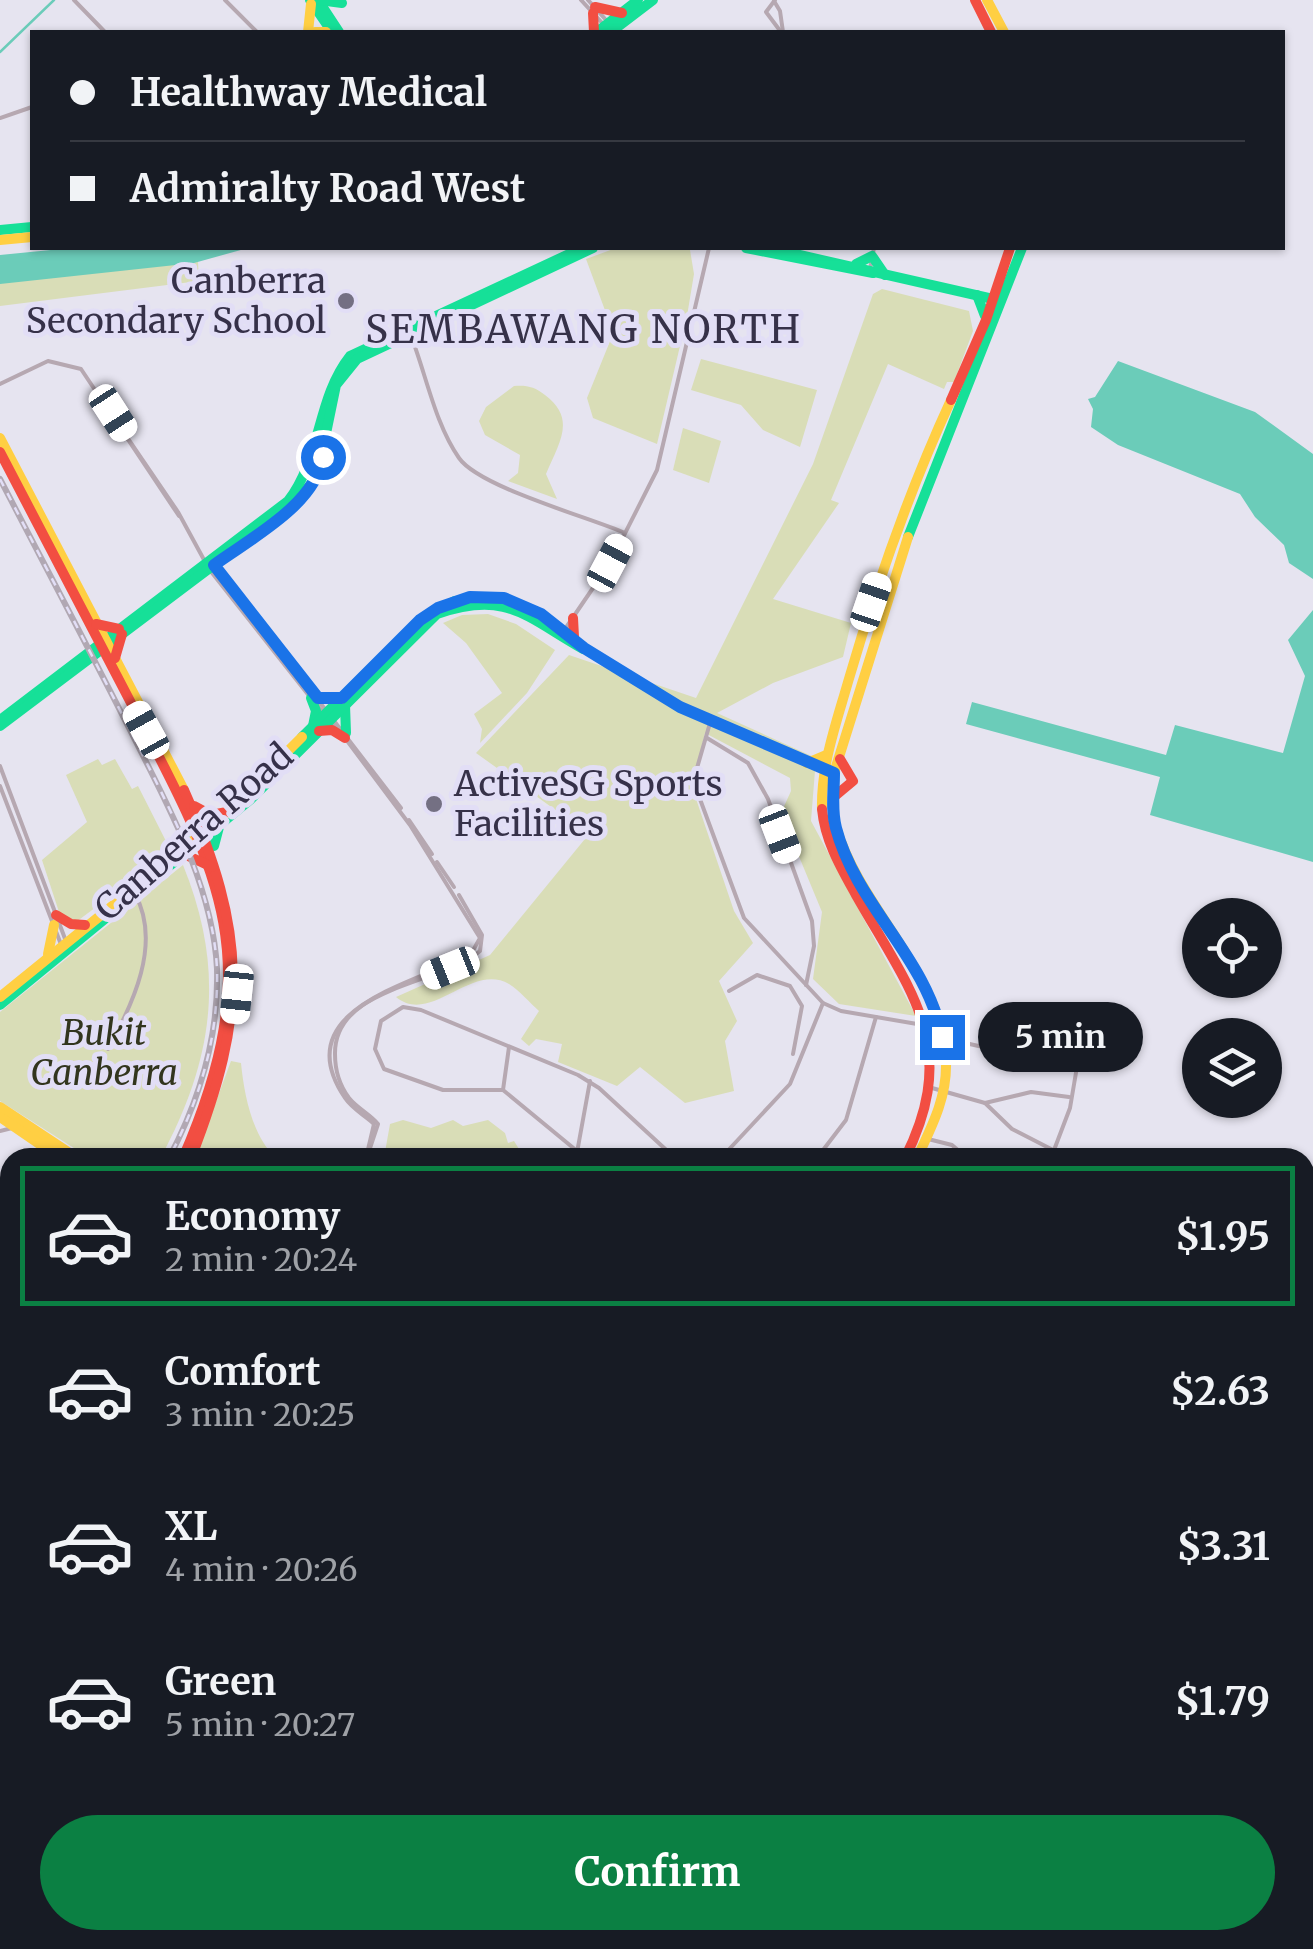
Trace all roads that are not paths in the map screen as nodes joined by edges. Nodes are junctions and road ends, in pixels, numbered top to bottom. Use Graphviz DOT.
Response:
graph roads {
  1 [pos="74,0"];
  2 [pos="225,0"];
  3 [pos="314,0"];
  4 [pos="638,0"];
  5 [pos="653,0"];
  6 [pos="774,0"];
  7 [pos="975,0"];
  8 [pos="987,0"];
  9 [pos="589,5"];
  10 [pos="622,13"];
  11 [pos="327,18"];
  12 [pos="103,30"];
  13 [pos="255,30"];
  14 [pos="312,30"];
  15 [pos="314,30"];
  16 [pos="333,30"];
  17 [pos="333,30"];
  18 [pos="606,30"];
  19 [pos="780,30"];
  20 [pos="782,30"];
  21 [pos="989,30"];
  22 [pos="1003,30"];
  23 [pos="28,108"];
  24 [pos="0,118"];
  25 [pos="30,227"];
  26 [pos="0,230"];
  27 [pos="30,238"];
  28 [pos="0,240"];
  29 [pos="578,250"];
  30 [pos="589,250"];
  31 [pos="708,250"];
  32 [pos="756,250"];
  33 [pos="779,250"];
  34 [pos="1009,250"];
  35 [pos="1021,250"];
  36 [pos="873,252"];
  37 [pos="850,265"];
  38 [pos="875,273"];
  39 [pos="1008,292"];
  40 [pos="978,295"];
  41 [pos="993,299"];
  42 [pos="985,321"];
  43 [pos="409,330"];
  44 [pos="0,384"];
  45 [pos="0,438"];
  46 [pos="0,452"];
  47 [pos="626,533"];
  48 [pos="208,562"];
  49 [pos="74,589"];
  50 [pos="573,619"];
  51 [pos="93,621"];
  52 [pos="552,622"];
  53 [pos="120,631"];
  54 [pos="562,634"];
  55 [pos="580,644"];
  56 [pos="103,645"];
  57 [pos="115,662"];
  58 [pos="862,676"];
  59 [pos="847,688"];
  60 [pos="315,698"];
  61 [pos="344,701"];
  62 [pos="330,716"];
  63 [pos="710,723"];
  64 [pos="1,725"];
  65 [pos="316,729"];
  66 [pos="346,736"];
  67 [pos="707,738"];
  68 [pos="834,753"];
  69 [pos="808,763"];
  70 [pos="0,766"];
  71 [pos="829,771"];
  72 [pos="0,786"];
  73 [pos="833,800"];
  74 [pos="191,803"];
  75 [pos="227,812"];
  76 [pos="194,822"];
  77 [pos="220,826"];
  78 [pos="203,835"];
  79 [pos="183,850"];
  80 [pos="214,852"];
  81 [pos="212,867"];
  82 [pos="135,894"];
  83 [pos="876,907"];
  84 [pos="55,920"];
  85 [pos="872,923"];
  86 [pos="86,925"];
  87 [pos="65,946"];
  88 [pos="908,958"];
  89 [pos="44,962"];
  90 [pos="897,965"];
  91 [pos="792,972"];
  92 [pos="785,982"];
  93 [pos="806,985"];
  94 [pos="728,991"];
  95 [pos="0,997"];
  96 [pos="823,1002"];
  97 [pos="0,1005"];
  98 [pos="876,1017"];
  99 [pos="927,1026"];
  100 [pos="799,1035"];
  101 [pos="942,1037"];
  102 [pos="806,1043"];
  103 [pos="509,1047"];
  104 [pos="108,1049"];
  105 [pos="793,1054"];
  106 [pos="590,1081"];
  107 [pos="937,1089"];
  108 [pos="503,1090"];
  109 [pos="1069,1097"];
  110 [pos="985,1103"];
  111 [pos="0,1107"];
  112 [pos="0,1117"];
  113 [pos="16,1127"];
  114 [pos="0,1131"];
  115 [pos="928,1140"];
  116 [pos="46,1148"];
  117 [pos="61,1148"];
  118 [pos="187,1148"];
  119 [pos="195,1148"];
  120 [pos="370,1148"];
  121 [pos="570,1148"];
  122 [pos="578,1148"];
  123 [pos="664,1148"];
  124 [pos="731,1148"];
  125 [pos="825,1148"];
  126 [pos="911,1148"];
  127 [pos="923,1148"];
  128 [pos="955,1148"];
  129 [pos="1049,1148"];
  130 [pos="1054,1148"];
  1 -- 12 [label="street"];
  2 -- 13 [label="street"];
  3 -- 11 [label="main road"];
  3 -- 14 [label="main road"];
  3 -- 16 [label="main road"];
  4 -- 10 [label="main road"];
  5 -- 18 [label="main road"];
  6 -- 19 [label="street"];
  6 -- 20 [label="street"];
  7 -- 21 [label="main road"];
  8 -- 22 [label="main road"];
  9 -- 10 [label="main road"];
  9 -- 18 [label="main road"];
  9 -- 18 [label="street"];
  10 -- 18 [label="main road"];
  11 -- 15 [label="street"];
  11 -- 17 [label="main road"];
  23 -- 24 [label="street"];
  25 -- 26 [label="main road"];
  27 -- 28 [label="main road"];
  29 -- 43 [label="main road"];
  30 -- 43 [label="main road"];
  31 -- 47 [label="street"];
  32 -- 38 [label="main road"];
  33 -- 37 [label="main road"];
  34 -- 41 [label="main road"];
  35 -- 39 [label="main road"];
  36 -- 37 [label="main road"];
  36 -- 38 [label="main road"];
  37 -- 38 [label="main road"];
  38 -- 40 [label="main road"];
  39 -- 41 [label="main road"];
  39 -- 58 [label="main road"];
  40 -- 41 [label="main road"];
  40 -- 42 [label="main road"];
  41 -- 42 [label="main road"];
  42 -- 59 [label="main road"];
  43 -- 47 [label="street"];
  43 -- 48 [label="main road"];
  44 -- 48 [label="street"];
  45 -- 49 [label="main road"];
  46 -- 49 [label="main road"];
  47 -- 50 [label="street"];
  48 -- 53 [label="main road"];
  48 -- 60 [label="street"];
  49 -- 51 [label="main road"];
  49 -- 56 [label="main road"];
  50 -- 52 [label="main road"];
  50 -- 54 [label="street"];
  50 -- 55 [label="main road"];
  51 -- 53 [label="main road"];
  51 -- 56 [label="main road"];
  52 -- 54 [label="main road, Canberra Road"];
  52 -- 61 [label="main road, Canberra Road"];
  53 -- 56 [label="main road"];
  53 -- 57 [label="main road"];
  54 -- 55 [label="main road, Canberra Road"];
  54 -- 61 [label="main road, Canberra Road"];
  55 -- 63 [label="main road, Canberra Road"];
  56 -- 57 [label="main road"];
  56 -- 64 [label="main road"];
  56 -- 76 [label="main road"];
  57 -- 74 [label="main road"];
  58 -- 59 [label="main road"];
  58 -- 68 [label="main road"];
  59 -- 68 [label="main road"];
  60 -- 61 [label="main road"];
  60 -- 62 [label="street"];
  60 -- 65 [label="main road"];
  61 -- 62 [label="main road, Canberra Road"];
  61 -- 66 [label="main road"];
  62 -- 65 [label="main road, Canberra Road"];
  62 -- 66 [label="street"];
  63 -- 67 [label="street"];
  63 -- 69 [label="main road, Canberra Road"];
  65 -- 66 [label="main road"];
  65 -- 75 [label="main road, Canberra Road"];
  65 -- 77 [label="main road, Canberra Road"];
  66 -- 120 [label="street"];
  67 -- 91 [label="street"];
  67 -- 93 [label="street"];
  68 -- 69 [label="main road"];
  68 -- 71 [label="main road"];
  68 -- 73 [label="main road"];
  69 -- 71 [label="main road, Canberra Road"];
  70 -- 84 [label="street"];
  71 -- 73 [label="main road"];
  71 -- 85 [label="main road"];
  72 -- 84 [label="street"];
  73 -- 83 [label="main road"];
  74 -- 75 [label="main road"];
  74 -- 78 [label="main road"];
  75 -- 78 [label="main road, Canberra Road"];
  76 -- 78 [label="main road"];
  76 -- 79 [label="main road"];
  77 -- 78 [label="main road, Canberra Road"];
  77 -- 80 [label="main road"];
  78 -- 79 [label="main road, Canberra Road"];
  78 -- 80 [label="main road"];
  78 -- 81 [label="main road"];
  79 -- 81 [label="main road"];
  79 -- 82 [label="main road, Canberra Road"];
  79 -- 86 [label="main road, Canberra Road"];
  80 -- 119 [label="main road"];
  81 -- 118 [label="main road"];
  82 -- 87 [label="main road, Canberra Road"];
  82 -- 104 [label="street"];
  83 -- 85 [label="main road"];
  83 -- 88 [label="main road"];
  84 -- 86 [label="main road"];
  84 -- 87 [label="street"];
  84 -- 87 [label="street"];
  84 -- 89 [label="main road"];
  85 -- 90 [label="main road"];
  86 -- 87 [label="main road, Canberra Road"];
  87 -- 89 [label="main road, Canberra Road"];
  88 -- 90 [label="main road"];
  88 -- 101 [label="main road"];
  89 -- 95 [label="main road, Canberra Road"];
  89 -- 97 [label="main road, Canberra Road"];
  90 -- 99 [label="main road"];
  91 -- 92 [label="street"];
  91 -- 93 [label="street"];
  92 -- 94 [label="street"];
  92 -- 100 [label="street"];
  93 -- 96 [label="street"];
  96 -- 98 [label="street"];
  96 -- 102 [label="street"];
  98 -- 99 [label="street"];
  98 -- 125 [label="street"];
  99 -- 107 [label="main road"];
  100 -- 102 [label="street"];
  100 -- 105 [label="street"];
  101 -- 107 [label="main road"];
  101 -- 109 [label="street"];
  102 -- 124 [label="street"];
  103 -- 106 [label="street"];
  103 -- 108 [label="street"];
  103 -- 108 [label="street"];
  106 -- 122 [label="street"];
  106 -- 123 [label="street"];
  107 -- 110 [label="street"];
  107 -- 115 [label="main road"];
  107 -- 126 [label="main road"];
  108 -- 121 [label="street"];
  109 -- 110 [label="street"];
  109 -- 130 [label="street"];
  110 -- 129 [label="street"];
  111 -- 117 [label="main road"];
  112 -- 113 [label="main road"];
  113 -- 114 [label="street"];
  113 -- 116 [label="main road"];
  115 -- 127 [label="main road"];
  115 -- 128 [label="street"];
}
